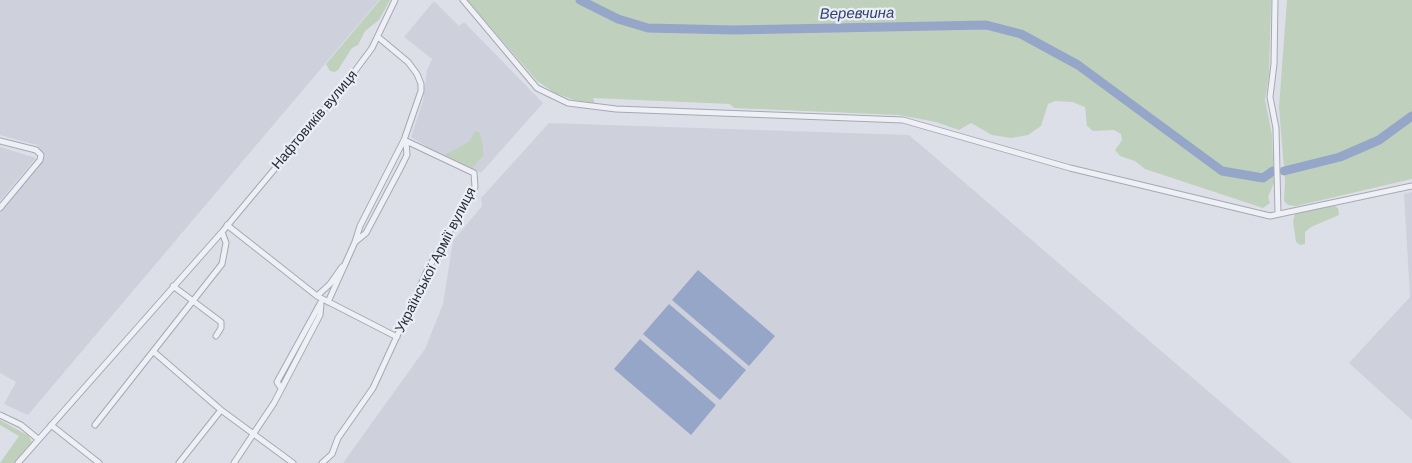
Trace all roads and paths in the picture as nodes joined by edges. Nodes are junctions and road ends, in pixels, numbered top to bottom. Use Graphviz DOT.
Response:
graph roads {
  1 [pos="395,0"];
  2 [pos="463,0"];
  3 [pos="1274,0"];
  4 [pos="378,37"];
  5 [pos="0,141"];
  6 [pos="405,141"];
  7 [pos="1412,186"];
  8 [pos="0,208"];
  9 [pos="1278,214"];
  10 [pos="227,225"];
  11 [pos="222,232"];
  12 [pos="355,242"];
  13 [pos="343,266"];
  14 [pos="174,286"];
  15 [pos="192,300"];
  16 [pos="322,300"];
  17 [pos="216,336"];
  18 [pos="397,337"];
  19 [pos="154,352"];
  20 [pos="221,410"];
  21 [pos="0,416"];
  22 [pos="51,425"];
  23 [pos="95,426"];
  24 [pos="253,434"];
  25 [pos="38,439"];
  26 [pos="18,463"];
  27 [pos="99,463"];
  28 [pos="179,463"];
  29 [pos="234,463"];
  30 [pos="293,463"];
  31 [pos="322,463"];
  1 -- 4 [label="street, Нафтовиків вулиця"];
  2 -- 9 [label="street"];
  3 -- 9 [label="street"];
  4 -- 6 [label="street"];
  4 -- 10 [label="street, Нафтовиків вулиця"];
  5 -- 8 [label="street"];
  6 -- 12 [label="street"];
  6 -- 12 [label="street"];
  6 -- 18 [label="street, Української Армії вулиця"];
  7 -- 9 [label="street"];
  10 -- 11 [label="street, Нафтовиків вулиця"];
  10 -- 16 [label="street"];
  11 -- 14 [label="street, Нафтовиків вулиця"];
  11 -- 15 [label="street"];
  12 -- 13 [label="street"];
  13 -- 16 [label="street"];
  13 -- 16 [label="street"];
  14 -- 15 [label="street"];
  14 -- 22 [label="street, Нафтовиків вулиця"];
  15 -- 17 [label="street"];
  15 -- 19 [label="street"];
  16 -- 18 [label="street"];
  16 -- 24 [label="street"];
  18 -- 31 [label="street, Української Армії вулиця"];
  19 -- 20 [label="street"];
  19 -- 23 [label="street"];
  20 -- 24 [label="street"];
  20 -- 28 [label="street"];
  21 -- 25 [label="street"];
  22 -- 25 [label="street, Нафтовиків вулиця"];
  22 -- 27 [label="street"];
  24 -- 29 [label="street"];
  24 -- 30 [label="street"];
  25 -- 26 [label="street, Нафтовиків вулиця"];
}
